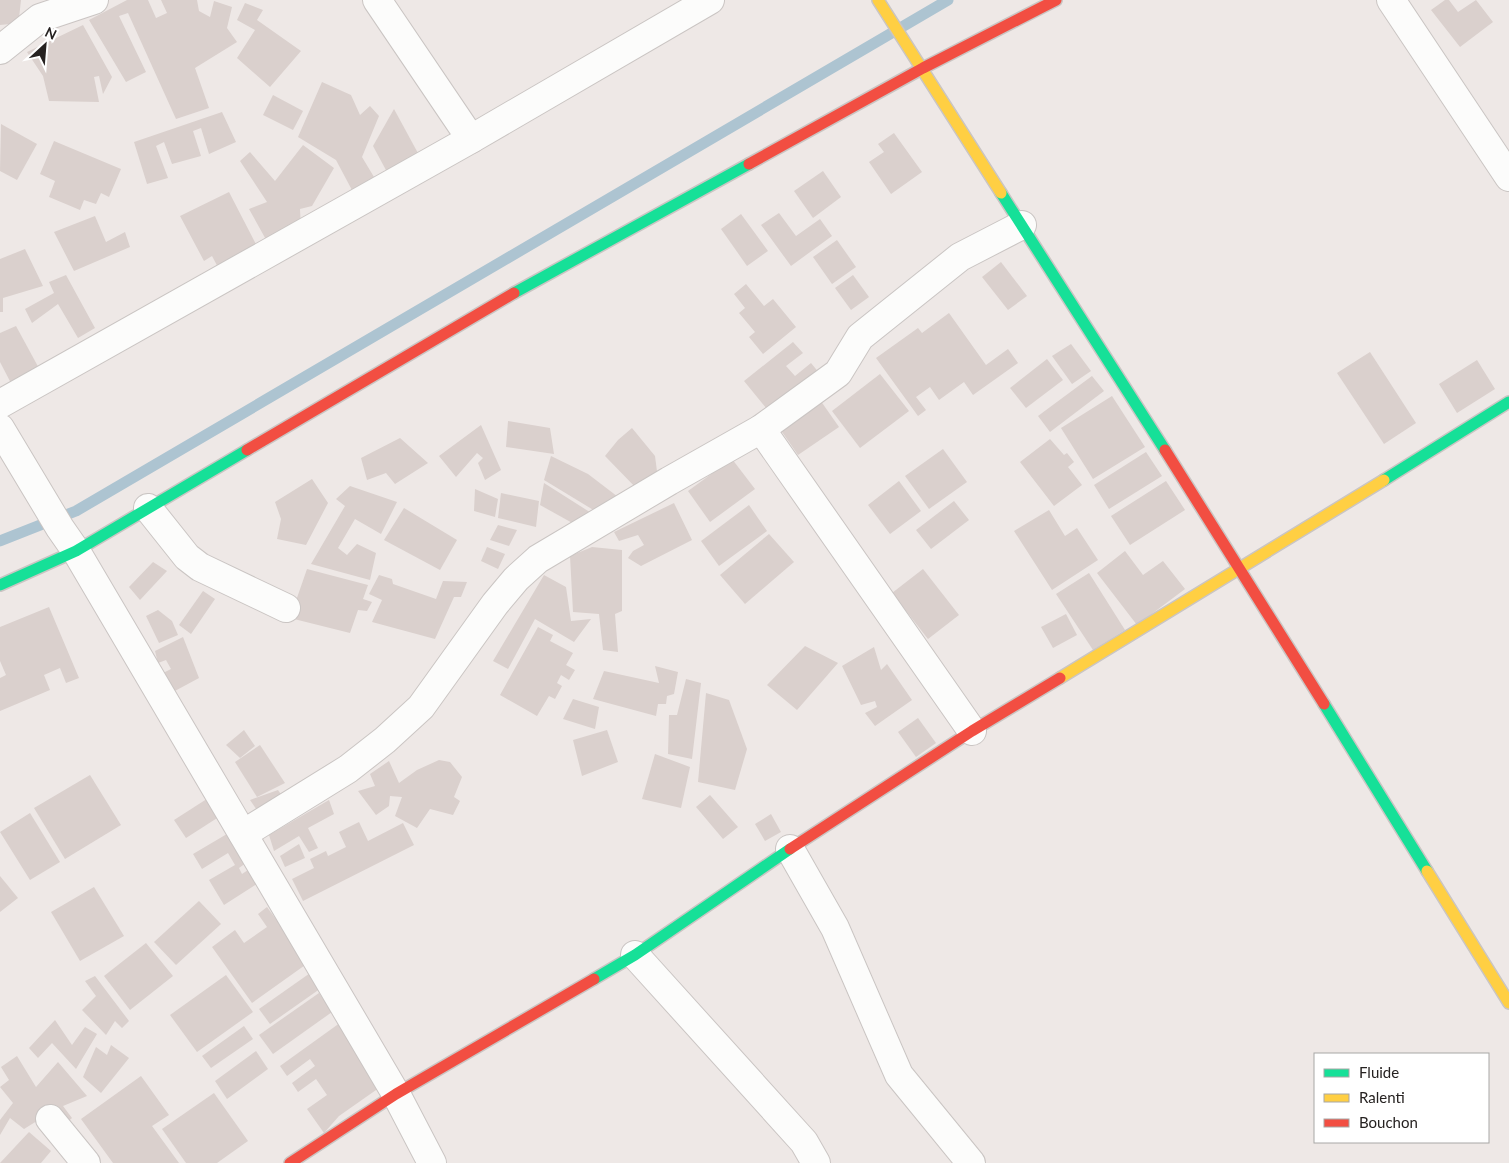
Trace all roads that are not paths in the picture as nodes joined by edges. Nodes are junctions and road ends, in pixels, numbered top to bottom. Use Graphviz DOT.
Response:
graph roads {
  1 [pos="94,0"];
  2 [pos="376,0"];
  3 [pos="710,0"];
  4 [pos="878,0"];
  5 [pos="1056,0"];
  6 [pos="1391,0"];
  7 [pos="0,50"];
  8 [pos="923,68"];
  9 [pos="471,139"];
  10 [pos="1509,177"];
  11 [pos="1022,225"];
  12 [pos="1509,402"];
  13 [pos="0,404"];
  14 [pos="0,428"];
  15 [pos="761,429"];
  16 [pos="148,508"];
  17 [pos="76,551"];
  18 [pos="1241,569"];
  19 [pos="0,585"];
  20 [pos="286,608"];
  21 [pos="972,731"];
  22 [pos="243,834"];
  23 [pos="790,850"];
  24 [pos="635,955"];
  25 [pos="1509,1003"];
  26 [pos="396,1094"];
  27 [pos="50,1119"];
  28 [pos="86,1163"];
  29 [pos="290,1163"];
  30 [pos="432,1163"];
  31 [pos="816,1163"];
  32 [pos="971,1163"];
  1 -- 7 [label="street"];
  2 -- 9 [label="street"];
  3 -- 9 [label="street"];
  4 -- 8 [label="street"];
  5 -- 8 [label="street"];
  6 -- 10 [label="street"];
  8 -- 11 [label="street"];
  8 -- 16 [label="street"];
  9 -- 13 [label="street"];
  11 -- 15 [label="street"];
  11 -- 18 [label="street"];
  12 -- 18 [label="street"];
  14 -- 17 [label="street"];
  15 -- 21 [label="street"];
  15 -- 22 [label="street"];
  16 -- 17 [label="street"];
  16 -- 20 [label="street"];
  17 -- 19 [label="street"];
  17 -- 22 [label="street"];
  18 -- 21 [label="street"];
  18 -- 25 [label="street"];
  21 -- 23 [label="street"];
  22 -- 26 [label="street"];
  23 -- 24 [label="street"];
  23 -- 32 [label="street"];
  24 -- 26 [label="street"];
  24 -- 31 [label="street"];
  26 -- 29 [label="street"];
  26 -- 30 [label="street"];
  27 -- 28 [label="street"];
}
